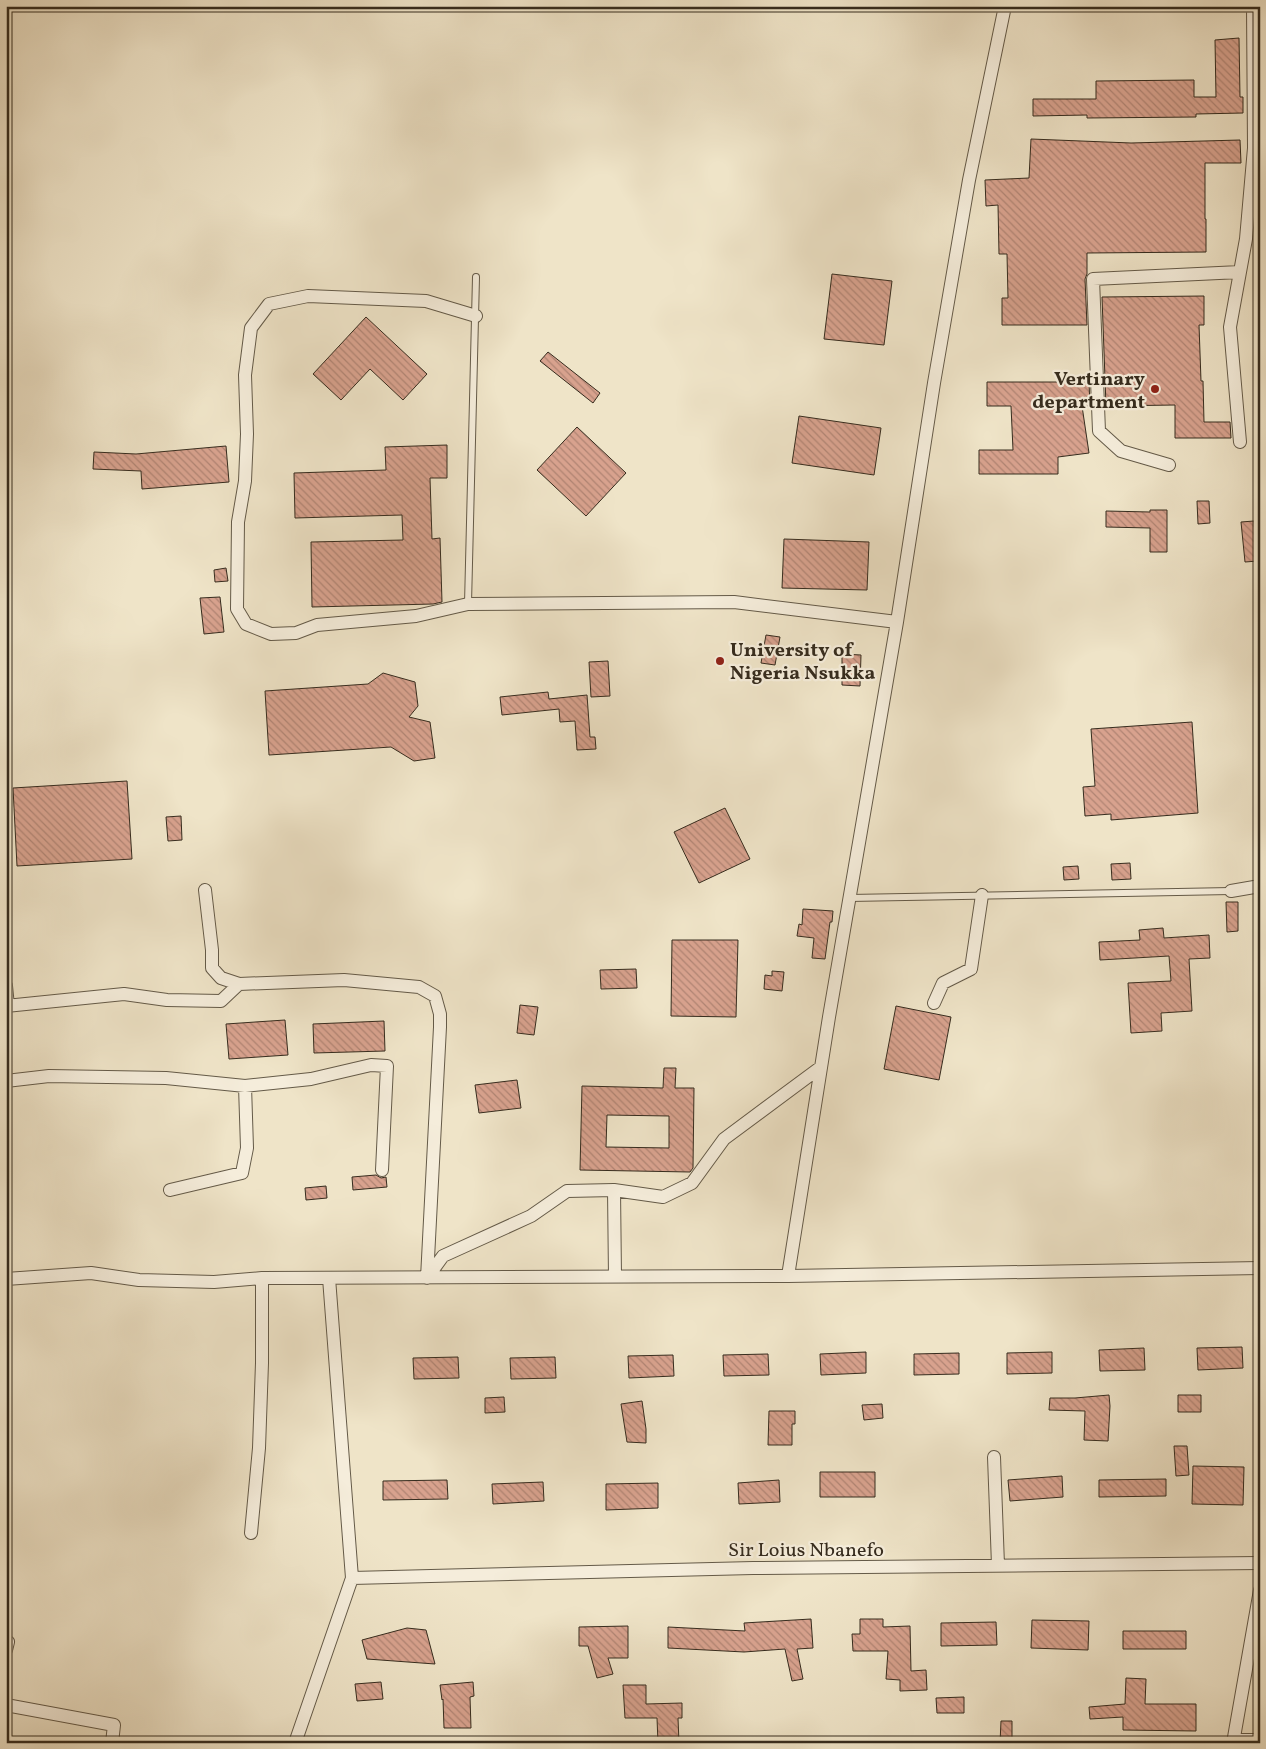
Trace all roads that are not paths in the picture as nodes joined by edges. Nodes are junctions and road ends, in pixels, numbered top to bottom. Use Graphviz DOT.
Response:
graph roads {
  1 [pos="1005,6"];
  2 [pos="1254,6"];
  3 [pos="1260,238"];
  4 [pos="1246,239"];
  5 [pos="1240,272"];
  6 [pos="476,277"];
  7 [pos="476,316"];
  8 [pos="1240,442"];
  9 [pos="1169,465"];
  10 [pos="468,604"];
  11 [pos="897,622"];
  12 [pos="1260,886"];
  13 [pos="205,890"];
  14 [pos="1231,891"];
  15 [pos="982,896"];
  16 [pos="849,898"];
  17 [pos="239,984"];
  18 [pos="6,986"];
  19 [pos="934,1002"];
  20 [pos="7,1006"];
  21 [pos="821,1067"];
  22 [pos="6,1081"];
  23 [pos="245,1086"];
  24 [pos="382,1170"];
  25 [pos="170,1190"];
  26 [pos="614,1190"];
  27 [pos="1260,1268"];
  28 [pos="615,1276"];
  29 [pos="788,1276"];
  30 [pos="262,1278"];
  31 [pos="330,1278"];
  32 [pos="427,1278"];
  33 [pos="6,1279"];
  34 [pos="994,1458"];
  35 [pos="251,1533"];
  36 [pos="1260,1563"];
  37 [pos="998,1565"];
  38 [pos="352,1578"];
  39 [pos="1260,1590"];
  40 [pos="6,1641"];
  41 [pos="6,1650"];
  42 [pos="6,1705"];
  43 [pos="1260,1740"];
  44 [pos="1233,1741"];
  45 [pos="112,1743"];
  46 [pos="295,1743"];
  1 -- 11 [label="street"];
  2 -- 4 [label="street"];
  3 -- 4 [label="street"];
  4 -- 5 [label="street"];
  5 -- 8 [label="street"];
  5 -- 9 [label="street"];
  6 -- 7 [label="lane"];
  7 -- 10 [label="lane"];
  7 -- 10 [label="street"];
  10 -- 11 [label="street"];
  11 -- 16 [label="street"];
  12 -- 14 [label="street"];
  13 -- 17 [label="street"];
  14 -- 15 [label="lane"];
  15 -- 16 [label="lane"];
  15 -- 19 [label="street"];
  16 -- 21 [label="street"];
  17 -- 20 [label="street"];
  17 -- 32 [label="street"];
  18 -- 20 [label="street"];
  21 -- 26 [label="street"];
  21 -- 29 [label="street"];
  22 -- 23 [label="street"];
  23 -- 24 [label="street"];
  23 -- 25 [label="street"];
  26 -- 28 [label="street"];
  26 -- 32 [label="street"];
  27 -- 29 [label="street"];
  28 -- 29 [label="street"];
  28 -- 32 [label="street"];
  30 -- 31 [label="street"];
  30 -- 33 [label="street"];
  30 -- 35 [label="street"];
  31 -- 32 [label="street"];
  31 -- 38 [label="street"];
  34 -- 37 [label="street"];
  36 -- 37 [label="street, Sir Loius Nbanefo"];
  37 -- 38 [label="street, Sir Loius Nbanefo"];
  38 -- 46 [label="street"];
  39 -- 44 [label="street"];
  40 -- 41 [label="street"];
  42 -- 45 [label="street"];
  43 -- 44 [label="street"];
}
